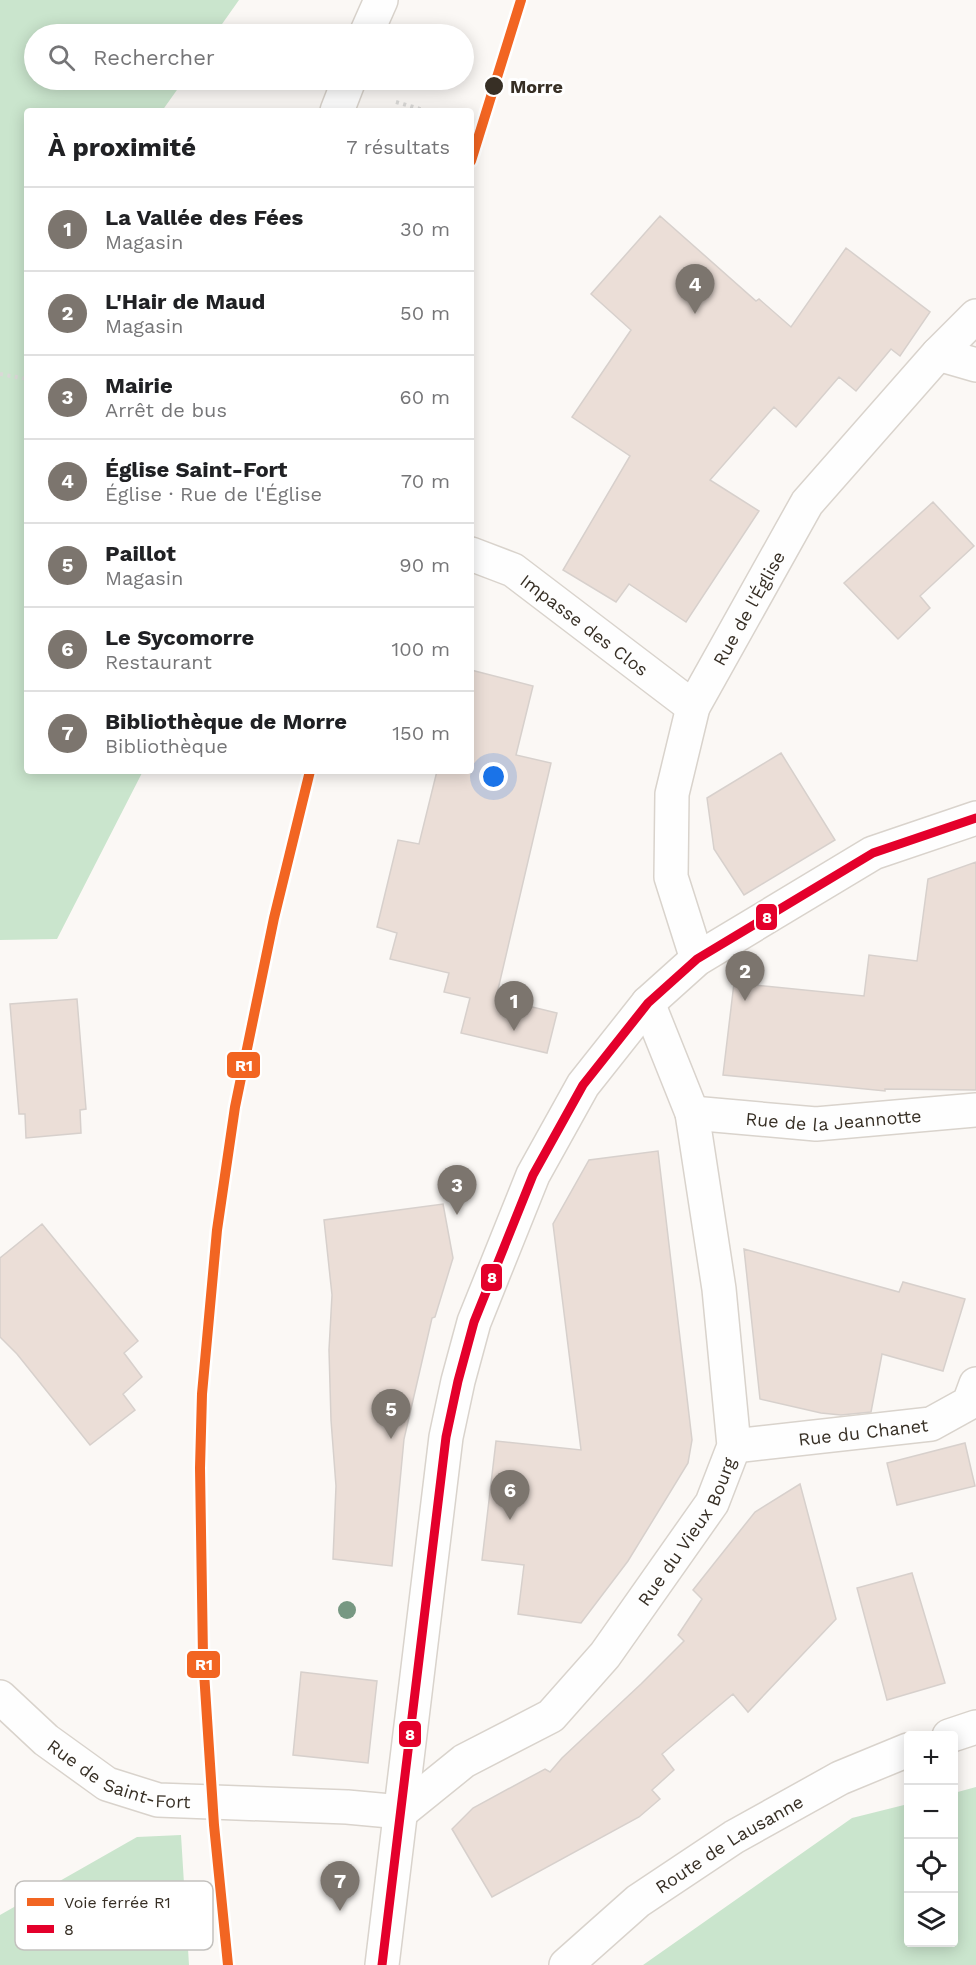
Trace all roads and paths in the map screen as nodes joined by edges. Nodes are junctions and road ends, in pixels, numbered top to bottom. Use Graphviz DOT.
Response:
graph roads {
  1 [pos="381,0"];
  2 [pos="370,24"];
  3 [pos="345,90"];
  4 [pos="396,102"];
  5 [pos="338,108"];
  6 [pos="417,108"];
  7 [pos="976,316"];
  8 [pos="938,354"];
  9 [pos="976,365"];
  10 [pos="0,374"];
  11 [pos="24,378"];
  12 [pos="474,555"];
  13 [pos="693,707"];
  14 [pos="976,818"];
  15 [pos="697,959"];
  16 [pos="648,1003"];
  17 [pos="976,1110"];
  18 [pos="693,1113"];
  19 [pos="976,1384"];
  20 [pos="734,1446"];
  21 [pos="0,1697"];
  22 [pos="976,1727"];
  23 [pos="958,1733"];
  24 [pos="904,1752"];
  25 [pos="401,1812"];
  26 [pos="382,1965"];
  27 [pos="566,1965"];
  1 -- 2 [label="street"];
  3 -- 5 [label="street"];
  4 -- 6 [label="path"];
  7 -- 8 [label="street, Rue de l'Église"];
  8 -- 9 [label="street"];
  8 -- 13 [label="street, Rue de l'Église"];
  10 -- 11 [label="path"];
  12 -- 13 [label="street, Impasse des Clos"];
  13 -- 15 [label="street, Rue de l'Église"];
  14 -- 15 [label="street"];
  15 -- 16 [label="street"];
  16 -- 18 [label="street, Rue du Vieux Bourg"];
  16 -- 25 [label="street"];
  17 -- 18 [label="street, Rue de la Jeannotte"];
  18 -- 20 [label="street, Rue du Vieux Bourg"];
  19 -- 20 [label="street, Rue du Chanet"];
  20 -- 25 [label="street, Rue du Vieux Bourg"];
  21 -- 25 [label="street, Rue de Saint-Fort"];
  22 -- 23 [label="street"];
  24 -- 27 [label="street, Route de Lausanne"];
  25 -- 26 [label="street"];
}
